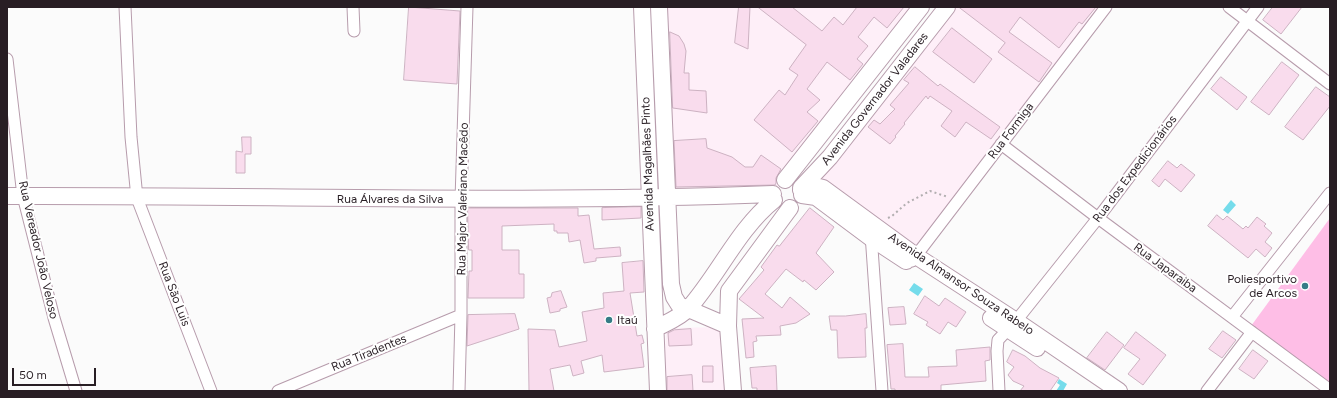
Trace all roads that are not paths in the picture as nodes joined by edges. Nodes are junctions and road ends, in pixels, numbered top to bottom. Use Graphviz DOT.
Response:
graph roads {
  1 [pos="125,7"];
  2 [pos="353,7"];
  3 [pos="467,7"];
  4 [pos="642,7"];
  5 [pos="659,7"];
  6 [pos="947,7"];
  7 [pos="1106,7"];
  8 [pos="1229,7"];
  9 [pos="1258,7"];
  10 [pos="918,11"];
  11 [pos="1247,21"];
  12 [pos="932,27"];
  13 [pos="354,31"];
  14 [pos="7,59"];
  15 [pos="1330,84"];
  16 [pos="1001,144"];
  17 [pos="785,180"];
  18 [pos="801,191"];
  19 [pos="1330,193"];
  20 [pos="15,196"];
  21 [pos="667,197"];
  22 [pos="774,197"];
  23 [pos="137,198"];
  24 [pos="650,198"];
  25 [pos="461,200"];
  26 [pos="790,208"];
  27 [pos="1098,218"];
  28 [pos="870,222"];
  29 [pos="871,238"];
  30 [pos="913,260"];
  31 [pos="688,309"];
  32 [pos="461,315"];
  33 [pos="1232,317"];
  34 [pos="1012,324"];
  35 [pos="655,325"];
  36 [pos="728,326"];
  37 [pos="1252,332"];
  38 [pos="1330,390"];
  39 [pos="76,391"];
  40 [pos="211,391"];
  41 [pos="278,391"];
  42 [pos="459,391"];
  43 [pos="658,391"];
  44 [pos="733,391"];
  45 [pos="882,391"];
  46 [pos="999,391"];
  47 [pos="1101,391"];
  48 [pos="1119,391"];
  49 [pos="1207,391"];
  1 -- 23 [label="street, Rua São Luis"];
  2 -- 13 [label="street"];
  3 -- 25 [label="street, Rua Major Valeriano Macêdo"];
  4 -- 24 [label="street, Avenida Magalhães Pinto"];
  5 -- 21 [label="street, Avenida Magalhães Pinto"];
  6 -- 12 [label="street, Avenida Governador Valadares"];
  7 -- 16 [label="street, Rua Formiga"];
  8 -- 11 [label="street"];
  9 -- 11 [label="street, Rua dos Expedicionários"];
  10 -- 12 [label="street"];
  10 -- 17 [label="street, Avenida Governador Valadares"];
  11 -- 15 [label="street"];
  11 -- 27 [label="street, Rua dos Expedicionários"];
  12 -- 18 [label="street, Avenida Governador Valadares"];
  14 -- 20 [label="street, Rua Vereador João Veloso"];
  16 -- 27 [label="street, Rua Japaraiba"];
  16 -- 30 [label="street, Rua Formiga"];
  17 -- 18 [label="street"];
  17 -- 22 [label="street"];
  18 -- 26 [label="street"];
  18 -- 28 [label="street, Avenida Almansor Souza Rabelo"];
  18 -- 29 [label="street, Avenida Almansor Souza Rabelo"];
  19 -- 33 [label="street"];
  20 -- 23 [label="street, Rua Álvares da Silva"];
  20 -- 39 [label="street, Rua Vereador João Veloso"];
  21 -- 22 [label="street, Rua Álvares da Silva"];
  21 -- 24 [label="street, Rua Álvares da Silva"];
  21 -- 31 [label="street, Avenida Magalhães Pinto"];
  22 -- 26 [label="street"];
  22 -- 31 [label="street"];
  23 -- 25 [label="street, Rua Álvares da Silva"];
  23 -- 40 [label="street, Rua São Luis"];
  24 -- 25 [label="street, Rua Álvares da Silva"];
  24 -- 35 [label="street, Avenida Magalhães Pinto"];
  25 -- 32 [label="street, Rua Major Valeriano Macêdo"];
  26 -- 36 [label="street"];
  27 -- 33 [label="street, Rua Japaraiba"];
  27 -- 34 [label="street, Rua dos Expedicionários"];
  28 -- 29 [label="street"];
  28 -- 30 [label="street, Avenida Almansor Souza Rabelo"];
  29 -- 30 [label="street, Avenida Almansor Souza Rabelo"];
  29 -- 45 [label="street"];
  30 -- 34 [label="street, Avenida Almansor Souza Rabelo"];
  31 -- 35 [label="street"];
  31 -- 36 [label="street, Avenida Magalhães Pinto"];
  32 -- 41 [label="street, Rua Tiradentes"];
  32 -- 42 [label="street, Rua Major Valeriano Macêdo"];
  33 -- 37 [label="street, Rua Japaraiba"];
  34 -- 46 [label="street, Rua dos Expedicionários"];
  34 -- 47 [label="street, Avenida Almansor Souza Rabelo"];
  34 -- 48 [label="street, Avenida Almansor Souza Rabelo"];
  35 -- 43 [label="street, Avenida Magalhães Pinto"];
  36 -- 44 [label="street"];
  37 -- 38 [label="street, Rua Japaraiba"];
  37 -- 49 [label="street"];
}
